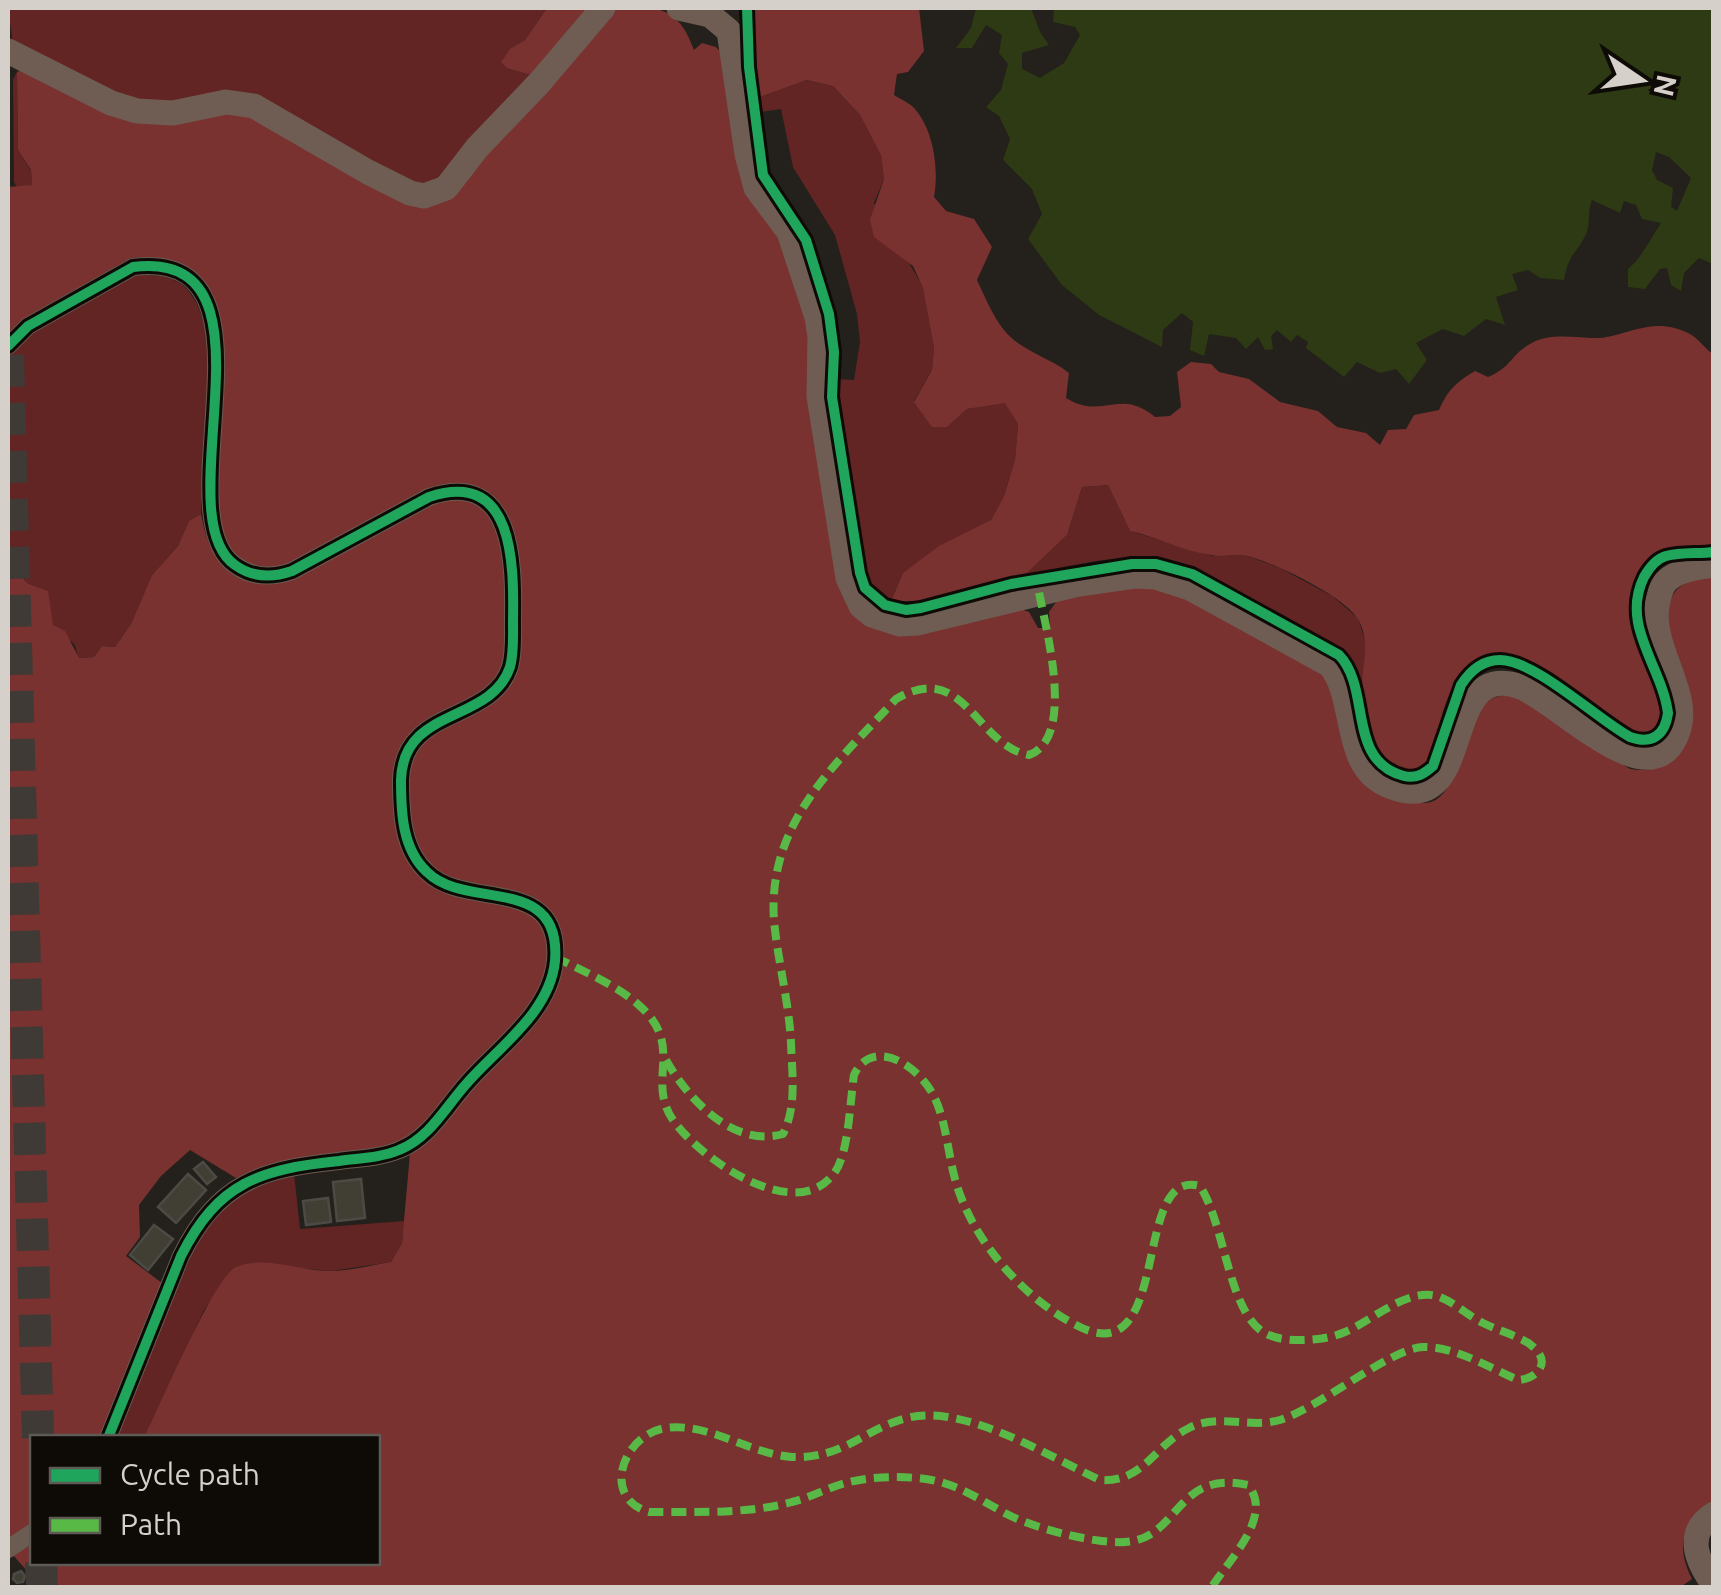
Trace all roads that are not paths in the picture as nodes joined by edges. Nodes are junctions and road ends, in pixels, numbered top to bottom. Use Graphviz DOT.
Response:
graph roads {
  1 [pos="603,8"];
  2 [pos="679,8"];
  3 [pos="8,51"];
  4 [pos="8,346"];
  5 [pos="1714,565"];
  6 [pos="109,1435"];
  7 [pos="1714,1514"];
  8 [pos="30,1534"];
  9 [pos="8,1548"];
  10 [pos="1714,1586"];
  1 -- 3 [label="main road"];
  2 -- 5 [label="main road"];
  4 -- 6 [label="street"];
  7 -- 10 [label="main road"];
  8 -- 9 [label="street"];
}
